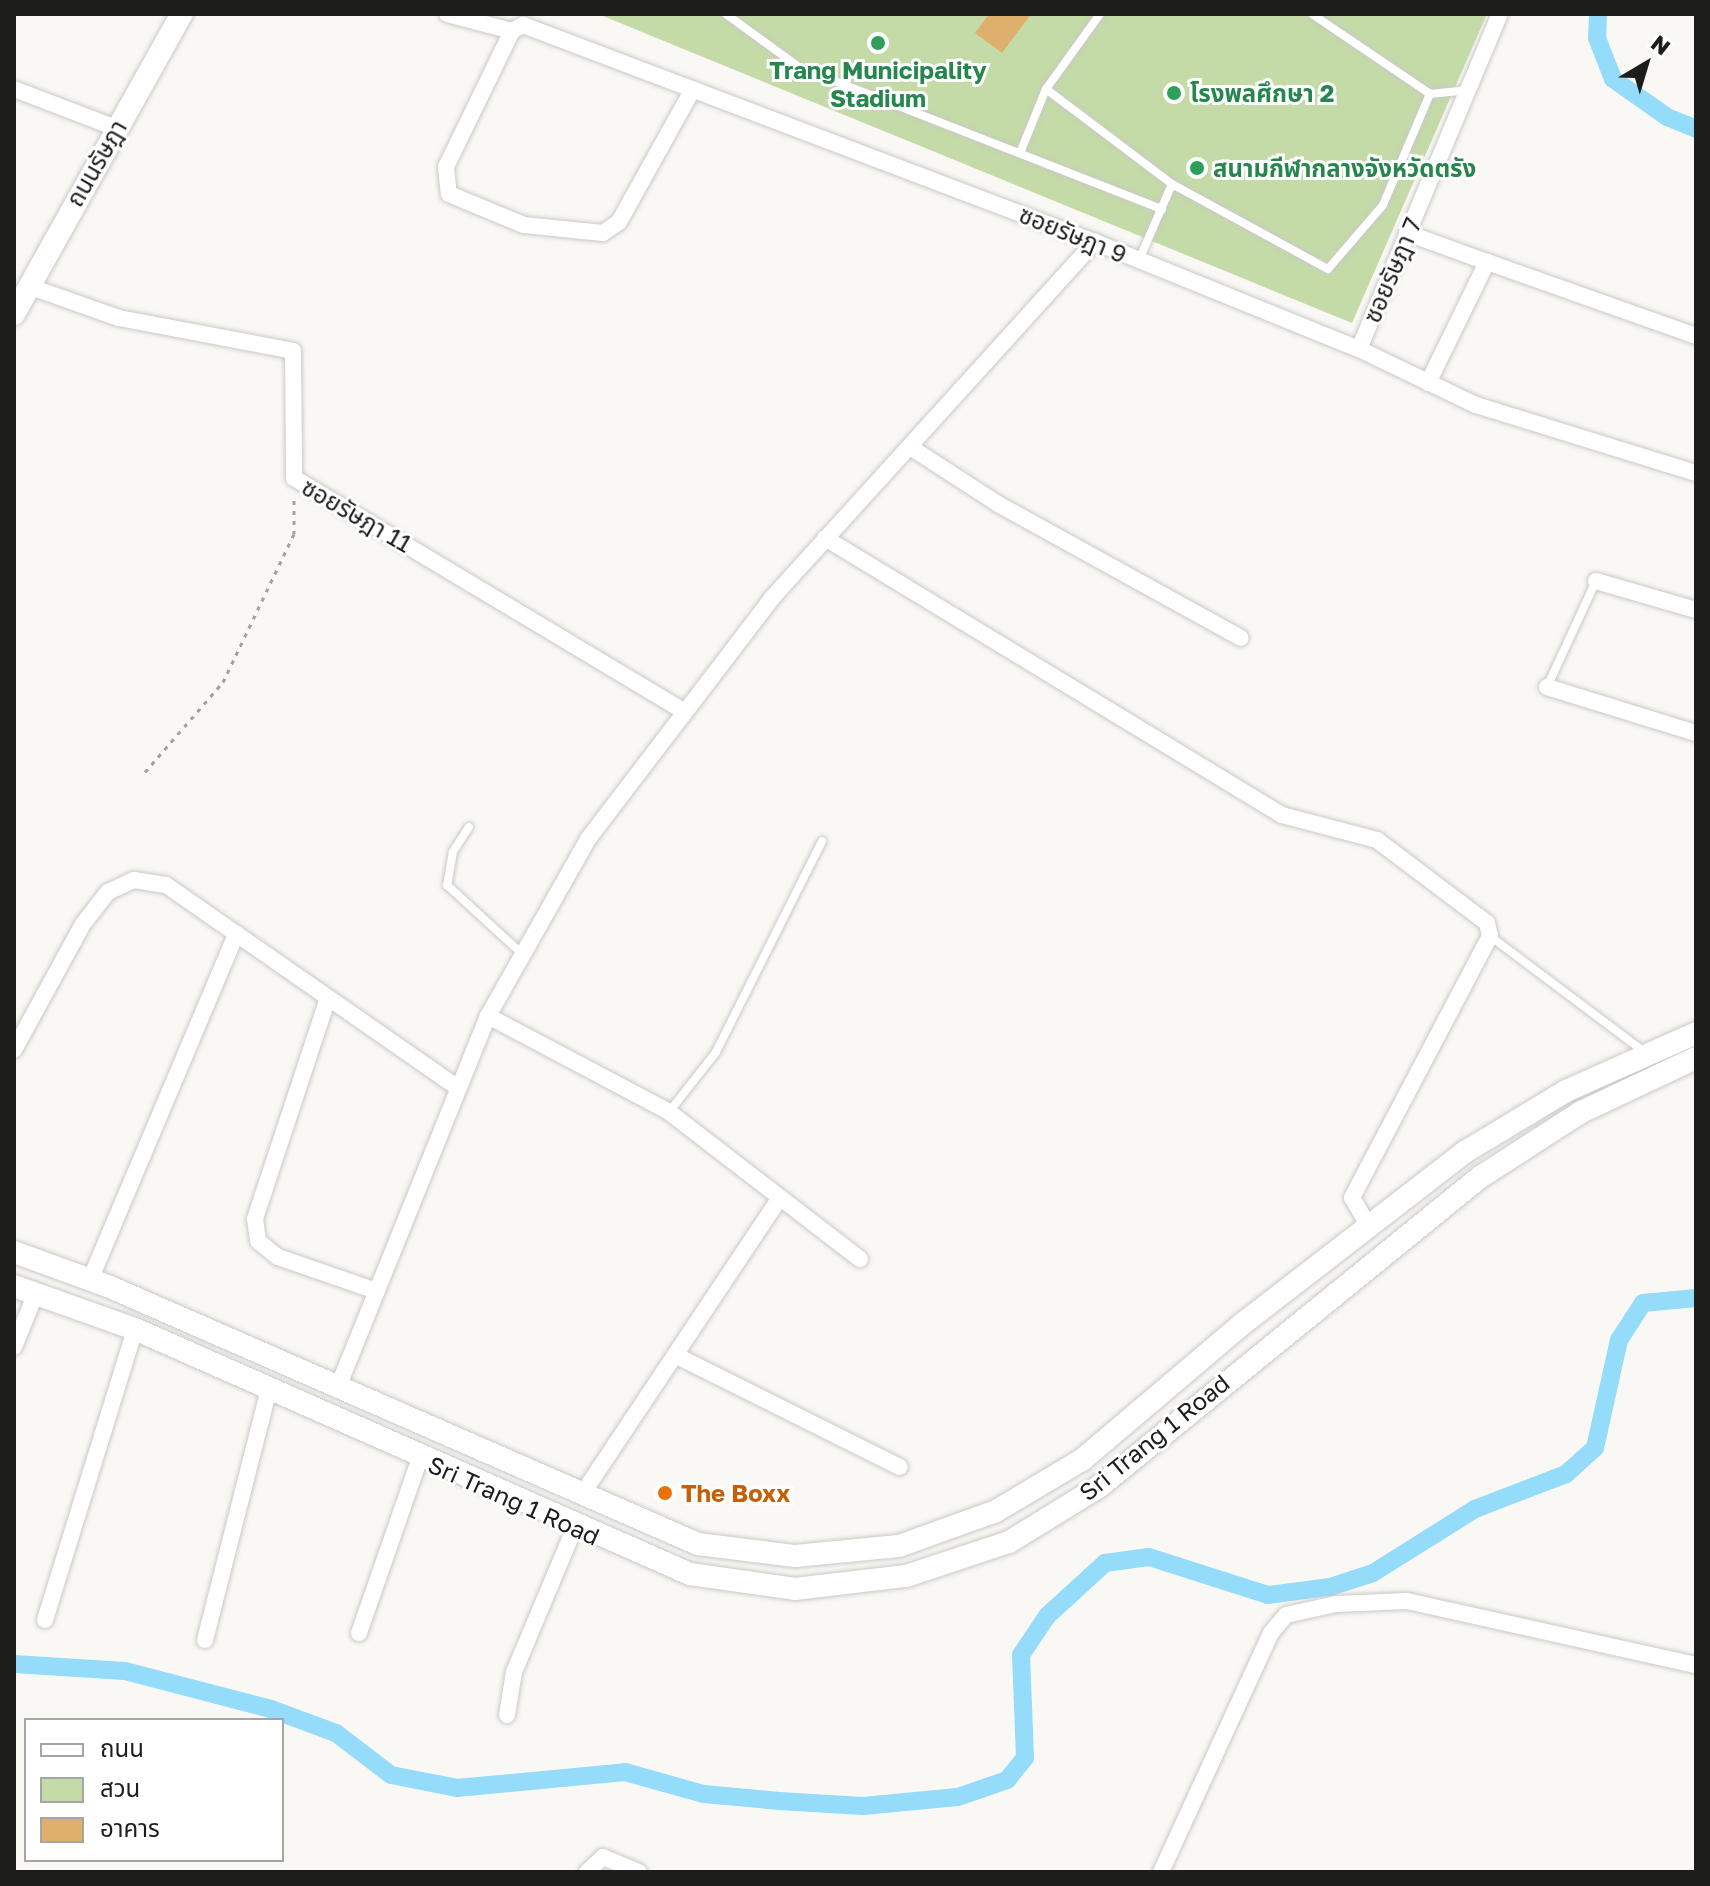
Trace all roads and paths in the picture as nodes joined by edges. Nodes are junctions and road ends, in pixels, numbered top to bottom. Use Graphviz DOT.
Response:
graph roads {
  1 [pos="182,14"];
  2 [pos="447,14"];
  3 [pos="726,14"];
  4 [pos="1100,14"];
  5 [pos="1312,14"];
  6 [pos="1500,14"];
  7 [pos="522,23"];
  8 [pos="14,89"];
  9 [pos="693,89"];
  10 [pos="1046,89"];
  11 [pos="1469,90"];
  12 [pos="1430,94"];
  13 [pos="116,128"];
  14 [pos="1020,153"];
  15 [pos="1172,184"];
  16 [pos="1162,209"];
  17 [pos="1407,233"];
  18 [pos="1095,242"];
  19 [pos="1139,260"];
  20 [pos="1487,262"];
  21 [pos="28,286"];
  22 [pos="14,314"];
  23 [pos="1696,336"];
  24 [pos="1359,349"];
  25 [pos="1428,383"];
  26 [pos="910,447"];
  27 [pos="1696,473"];
  28 [pos="294,478"];
  29 [pos="825,538"];
  30 [pos="1596,581"];
  31 [pos="1696,610"];
  32 [pos="1241,638"];
  33 [pos="1547,687"];
  34 [pos="681,710"];
  35 [pos="1696,733"];
  36 [pos="145,772"];
  37 [pos="469,827"];
  38 [pos="822,841"];
  39 [pos="236,934"];
  40 [pos="1490,936"];
  41 [pos="520,952"];
  42 [pos="328,998"];
  43 [pos="488,1016"];
  44 [pos="1696,1033"];
  45 [pos="14,1050"];
  46 [pos="1646,1053"];
  47 [pos="1696,1058"];
  48 [pos="458,1088"];
  49 [pos="669,1112"];
  50 [pos="779,1199"];
  51 [pos="1369,1226"];
  52 [pos="14,1252"];
  53 [pos="860,1259"];
  54 [pos="90,1280"];
  55 [pos="14,1286"];
  56 [pos="376,1291"];
  57 [pos="36,1293"];
  58 [pos="135,1329"];
  59 [pos="14,1347"];
  60 [pos="675,1355"];
  61 [pos="338,1387"];
  62 [pos="269,1389"];
  63 [pos="420,1458"];
  64 [pos="900,1467"];
  65 [pos="581,1496"];
  66 [pos="575,1527"];
  67 [pos="45,1620"];
  68 [pos="359,1633"];
  69 [pos="205,1640"];
  70 [pos="1696,1665"];
  71 [pos="507,1715"];
  72 [pos="587,1872"];
  73 [pos="639,1872"];
  74 [pos="1161,1872"];
  1 -- 13 [label="street, ถนนรัษฎา"];
  2 -- 7 [label="street, ซอยรัษฎา 9"];
  3 -- 14 [label="lane"];
  4 -- 10 [label="lane"];
  5 -- 12 [label="lane"];
  6 -- 11 [label="street, ซอยรัษฎา 7"];
  7 -- 9 [label="street, ซอยรัษฎา 9"];
  7 -- 9 [label="street"];
  8 -- 13 [label="street"];
  9 -- 18 [label="street, ซอยรัษฎา 9"];
  10 -- 14 [label="lane"];
  10 -- 15 [label="lane"];
  11 -- 12 [label="lane"];
  11 -- 17 [label="street, ซอยรัษฎา 7"];
  12 -- 15 [label="lane"];
  13 -- 21 [label="street, ถนนรัษฎา"];
  14 -- 16 [label="lane"];
  15 -- 16 [label="lane"];
  16 -- 19 [label="lane"];
  17 -- 20 [label="street"];
  17 -- 24 [label="street, ซอยรัษฎา 7"];
  18 -- 19 [label="street, ซอยรัษฎา 9"];
  18 -- 26 [label="street"];
  19 -- 24 [label="street, ซอยรัษฎา 9"];
  20 -- 23 [label="street"];
  20 -- 25 [label="street"];
  21 -- 22 [label="street, ถนนรัษฎา"];
  21 -- 28 [label="street, ซอยรัษฎา 11"];
  24 -- 25 [label="street, ซอยรัษฎา 9"];
  25 -- 27 [label="street, ซอยรัษฎา 9"];
  26 -- 29 [label="street"];
  26 -- 32 [label="street"];
  28 -- 34 [label="street, ซอยรัษฎา 11"];
  28 -- 36 [label="path"];
  29 -- 34 [label="street"];
  29 -- 40 [label="street"];
  30 -- 31 [label="street"];
  30 -- 33 [label="lane"];
  33 -- 35 [label="street"];
  34 -- 41 [label="street"];
  37 -- 41 [label="lane"];
  38 -- 49 [label="lane"];
  39 -- 42 [label="street"];
  39 -- 45 [label="street"];
  39 -- 54 [label="street"];
  40 -- 46 [label="lane"];
  40 -- 51 [label="street"];
  41 -- 43 [label="street"];
  42 -- 48 [label="street"];
  42 -- 56 [label="street"];
  43 -- 48 [label="street"];
  43 -- 49 [label="street"];
  44 -- 46 [label="street, Sri Trang 1 Road"];
  46 -- 51 [label="street, Sri Trang 1 Road"];
  47 -- 66 [label="street, Sri Trang 1 Road"];
  48 -- 56 [label="street"];
  49 -- 50 [label="street"];
  50 -- 53 [label="street"];
  50 -- 60 [label="street"];
  51 -- 65 [label="street, Sri Trang 1 Road"];
  52 -- 54 [label="street, Sri Trang 1 Road"];
  54 -- 61 [label="street, Sri Trang 1 Road"];
  55 -- 57 [label="street, Sri Trang 1 Road"];
  56 -- 61 [label="street"];
  57 -- 58 [label="street, Sri Trang 1 Road"];
  57 -- 59 [label="street"];
  58 -- 62 [label="street, Sri Trang 1 Road"];
  58 -- 67 [label="street"];
  60 -- 64 [label="street"];
  60 -- 65 [label="street"];
  61 -- 65 [label="street, Sri Trang 1 Road"];
  62 -- 63 [label="street, Sri Trang 1 Road"];
  62 -- 69 [label="street"];
  63 -- 66 [label="street, Sri Trang 1 Road"];
  63 -- 68 [label="street"];
  66 -- 71 [label="street"];
  70 -- 74 [label="street"];
  72 -- 73 [label="street"];
}
